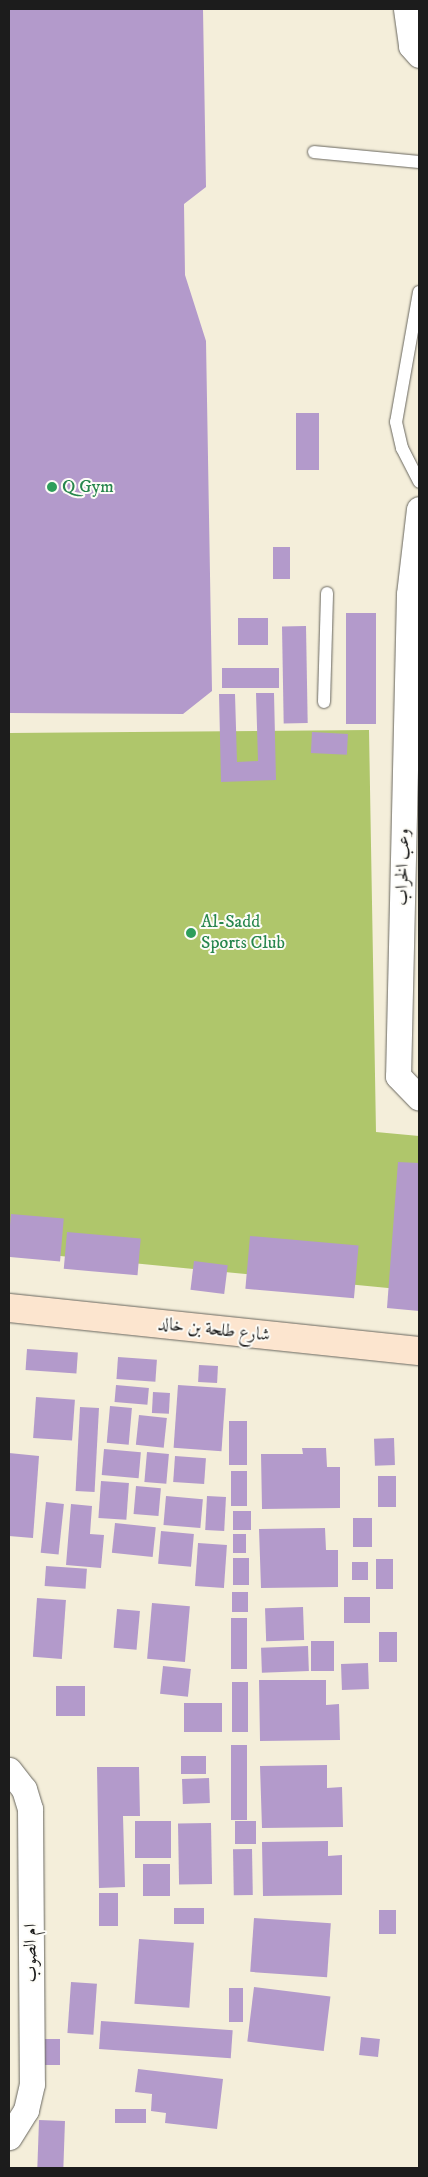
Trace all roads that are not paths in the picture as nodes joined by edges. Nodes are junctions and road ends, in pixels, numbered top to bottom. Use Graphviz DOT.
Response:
graph roads {
  1 [pos="406,9"];
  2 [pos="415,50"];
  3 [pos="314,152"];
  4 [pos="419,162"];
  5 [pos="419,292"];
  6 [pos="419,482"];
  7 [pos="419,509"];
  8 [pos="327,593"];
  9 [pos="324,702"];
  10 [pos="419,1098"];
  11 [pos="9,1308"];
  12 [pos="419,1351"];
  13 [pos="9,1770"];
  14 [pos="9,2137"];
  1 -- 2 [label="street"];
  3 -- 4 [label="lane"];
  5 -- 6 [label="lane"];
  7 -- 10 [label="street, وعب الخراب"];
  8 -- 9 [label="lane"];
  11 -- 12 [label="street, شارع طلحة بن خالد"];
  13 -- 14 [label="street, ام الصوب"];
}
